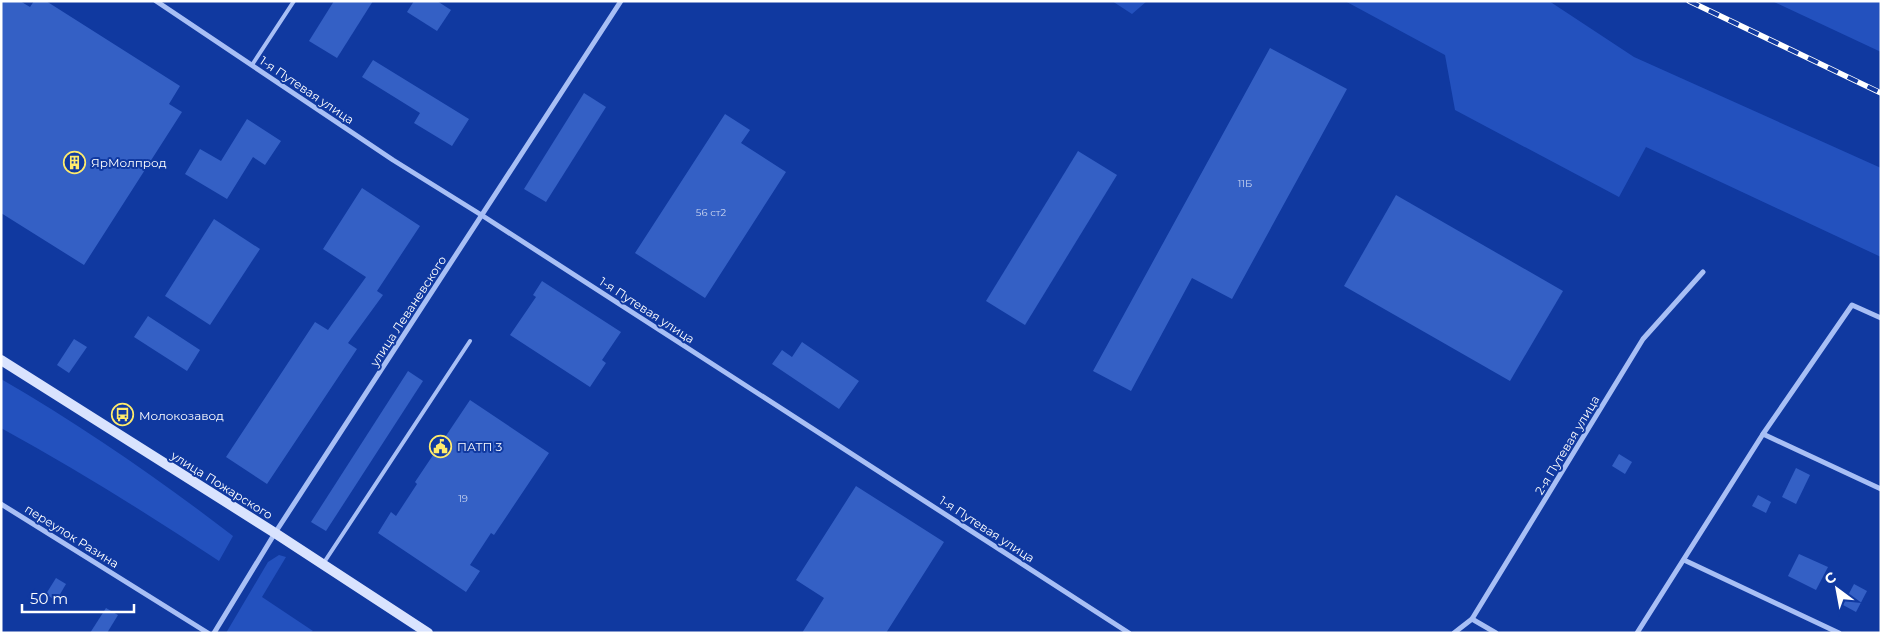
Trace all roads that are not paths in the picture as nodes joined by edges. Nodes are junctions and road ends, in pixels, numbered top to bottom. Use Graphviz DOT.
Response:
graph roads {
  1 [pos="156,1"];
  2 [pos="294,1"];
  3 [pos="621,1"];
  4 [pos="252,65"];
  5 [pos="483,216"];
  6 [pos="1703,272"];
  7 [pos="1881,318"];
  8 [pos="470,341"];
  9 [pos="1,360"];
  10 [pos="1763,434"];
  11 [pos="1881,489"];
  12 [pos="1,504"];
  13 [pos="275,533"];
  14 [pos="1684,560"];
  15 [pos="323,564"];
  16 [pos="1472,619"];
  17 [pos="208,633"];
  18 [pos="214,633"];
  19 [pos="428,633"];
  20 [pos="1130,633"];
  21 [pos="1454,633"];
  22 [pos="1496,633"];
  23 [pos="1637,633"];
  24 [pos="1839,633"];
  1 -- 4 [label="street, 1-я Путевая улица"];
  2 -- 4 [label="lane"];
  3 -- 5 [label="street, улица Леваневского"];
  4 -- 5 [label="street, 1-я Путевая улица"];
  5 -- 13 [label="street, улица Леваневского"];
  5 -- 20 [label="street, 1-я Путевая улица"];
  6 -- 16 [label="street, 2-я Путевая улица"];
  7 -- 10 [label="street"];
  8 -- 15 [label="lane"];
  9 -- 13 [label="street, улица Пожарского"];
  10 -- 11 [label="street"];
  10 -- 14 [label="street"];
  12 -- 17 [label="street, переулок Разина"];
  13 -- 15 [label="street, улица Пожарского"];
  13 -- 18 [label="street, улица Леваневского"];
  14 -- 23 [label="street"];
  14 -- 24 [label="street"];
  15 -- 19 [label="street, улица Пожарского"];
  16 -- 21 [label="street, 2-я Путевая улица"];
  16 -- 22 [label="street"];
}
